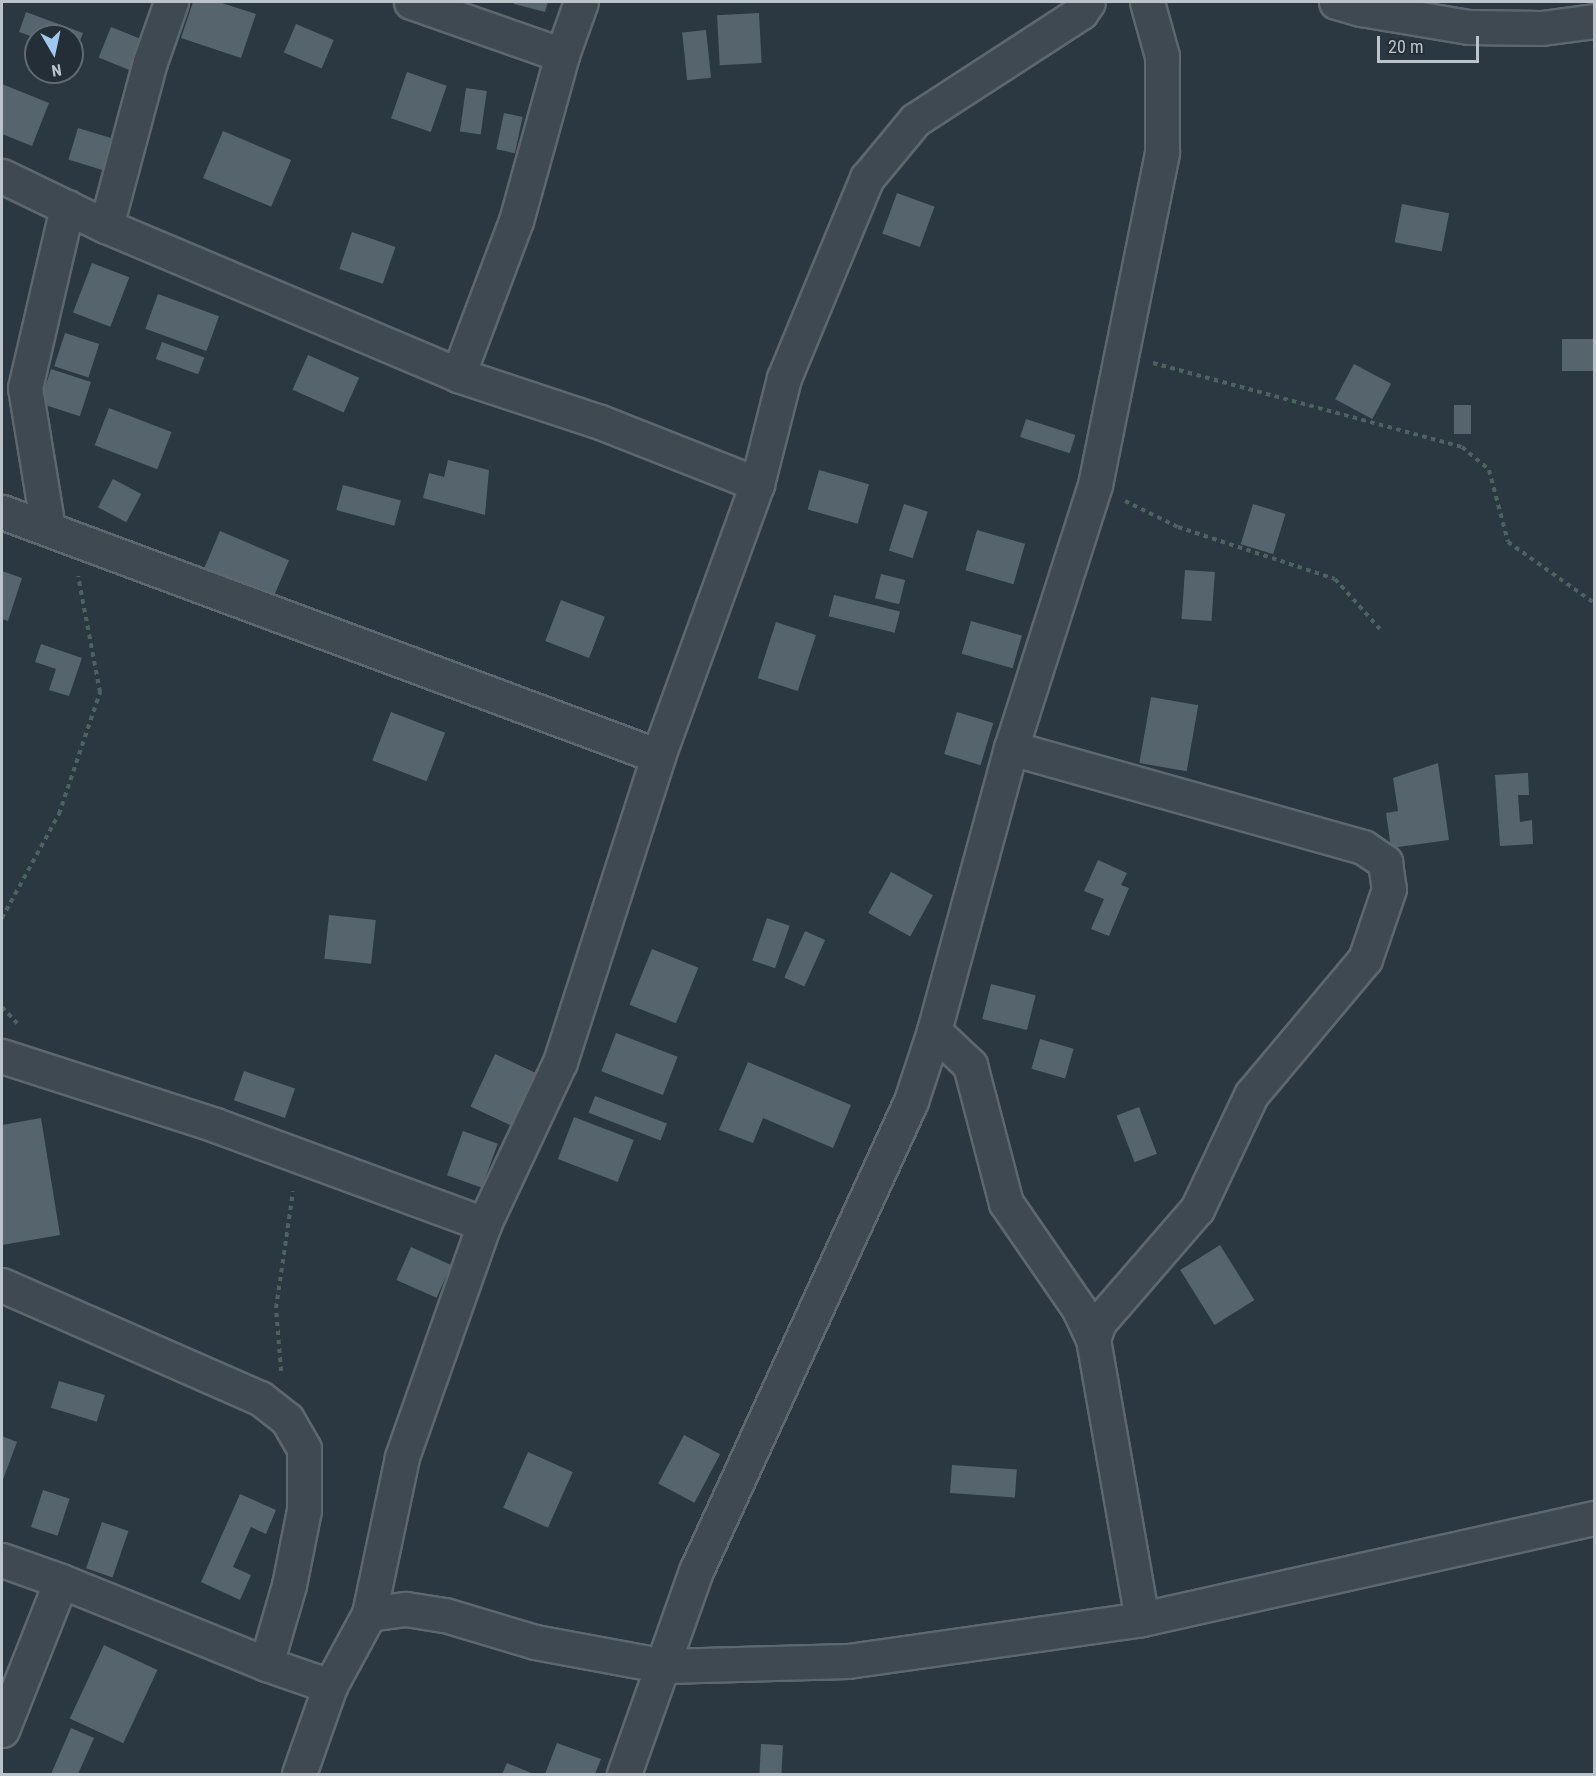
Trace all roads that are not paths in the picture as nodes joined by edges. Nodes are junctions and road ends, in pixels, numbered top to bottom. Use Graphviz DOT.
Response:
graph roads {
  1 [pos="171,2"];
  2 [pos="411,2"];
  3 [pos="581,2"];
  4 [pos="1088,2"];
  5 [pos="1147,2"];
  6 [pos="1336,2"];
  7 [pos="1594,21"];
  8 [pos="562,55"];
  9 [pos="2,176"];
  10 [pos="67,207"];
  11 [pos="106,226"];
  12 [pos="458,375"];
  13 [pos="757,484"];
  14 [pos="2,512"];
  15 [pos="60,533"];
  16 [pos="1011,748"];
  17 [pos="658,756"];
  18 [pos="934,1031"];
  19 [pos="2,1056"];
  20 [pos="484,1224"];
  21 [pos="2,1285"];
  22 [pos="1093,1339"];
  23 [pos="1594,1518"];
  24 [pos="2,1560"];
  25 [pos="61,1581"];
  26 [pos="369,1614"];
  27 [pos="1142,1618"];
  28 [pos="266,1664"];
  29 [pos="665,1666"];
  30 [pos="330,1686"];
  31 [pos="2,1730"];
  32 [pos="299,1774"];
  33 [pos="624,1774"];
  1 -- 11 [label="street"];
  2 -- 8 [label="street"];
  3 -- 8 [label="street"];
  4 -- 13 [label="street"];
  5 -- 16 [label="street"];
  6 -- 7 [label="street"];
  8 -- 12 [label="street"];
  9 -- 10 [label="street"];
  10 -- 11 [label="street"];
  10 -- 15 [label="street"];
  11 -- 12 [label="street"];
  12 -- 13 [label="street"];
  13 -- 17 [label="street"];
  14 -- 15 [label="street"];
  15 -- 17 [label="street"];
  16 -- 18 [label="street"];
  16 -- 22 [label="street"];
  17 -- 20 [label="street"];
  18 -- 22 [label="street"];
  18 -- 29 [label="street"];
  19 -- 20 [label="street"];
  20 -- 26 [label="street"];
  21 -- 28 [label="street"];
  22 -- 27 [label="street"];
  23 -- 27 [label="street"];
  24 -- 25 [label="street"];
  25 -- 28 [label="street"];
  25 -- 31 [label="street"];
  26 -- 29 [label="street"];
  26 -- 30 [label="street"];
  27 -- 29 [label="street"];
  28 -- 30 [label="street"];
  29 -- 33 [label="street"];
  30 -- 32 [label="street"];
}
